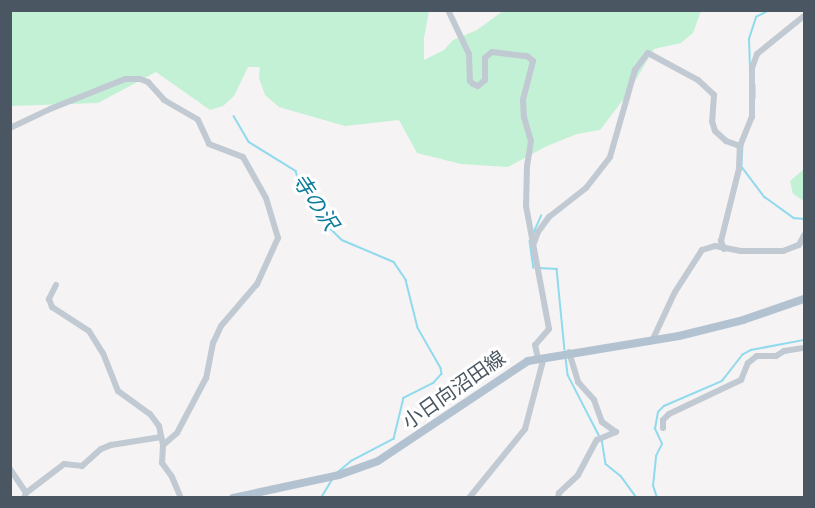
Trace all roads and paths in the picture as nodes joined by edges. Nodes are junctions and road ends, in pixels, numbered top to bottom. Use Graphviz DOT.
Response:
graph roads {
  1 [pos="448,10"];
  2 [pos="804,17"];
  3 [pos="10,128"];
  4 [pos="740,146"];
  5 [pos="804,235"];
  6 [pos="534,243"];
  7 [pos="724,249"];
  8 [pos="56,285"];
  9 [pos="804,299"];
  10 [pos="652,342"];
  11 [pos="804,348"];
  12 [pos="569,352"];
  13 [pos="541,357"];
  14 [pos="663,428"];
  15 [pos="161,437"];
  16 [pos="163,445"];
  17 [pos="10,469"];
  18 [pos="25,495"];
  19 [pos="181,498"];
  20 [pos="233,498"];
  21 [pos="469,498"];
  22 [pos="558,498"];
  1 -- 6 [label="street"];
  2 -- 4 [label="street"];
  3 -- 16 [label="street"];
  4 -- 6 [label="street"];
  4 -- 7 [label="street"];
  5 -- 7 [label="street"];
  6 -- 13 [label="street"];
  7 -- 10 [label="street"];
  8 -- 15 [label="street"];
  9 -- 10 [label="main road, 小日向沼田線"];
  10 -- 12 [label="main road, 小日向沼田線"];
  11 -- 14 [label="street"];
  12 -- 13 [label="main road, 小日向沼田線"];
  12 -- 22 [label="street"];
  13 -- 20 [label="main road, 小日向沼田線"];
  13 -- 21 [label="street"];
  15 -- 16 [label="street"];
  15 -- 18 [label="street"];
  16 -- 19 [label="street"];
  17 -- 18 [label="street"];
}
